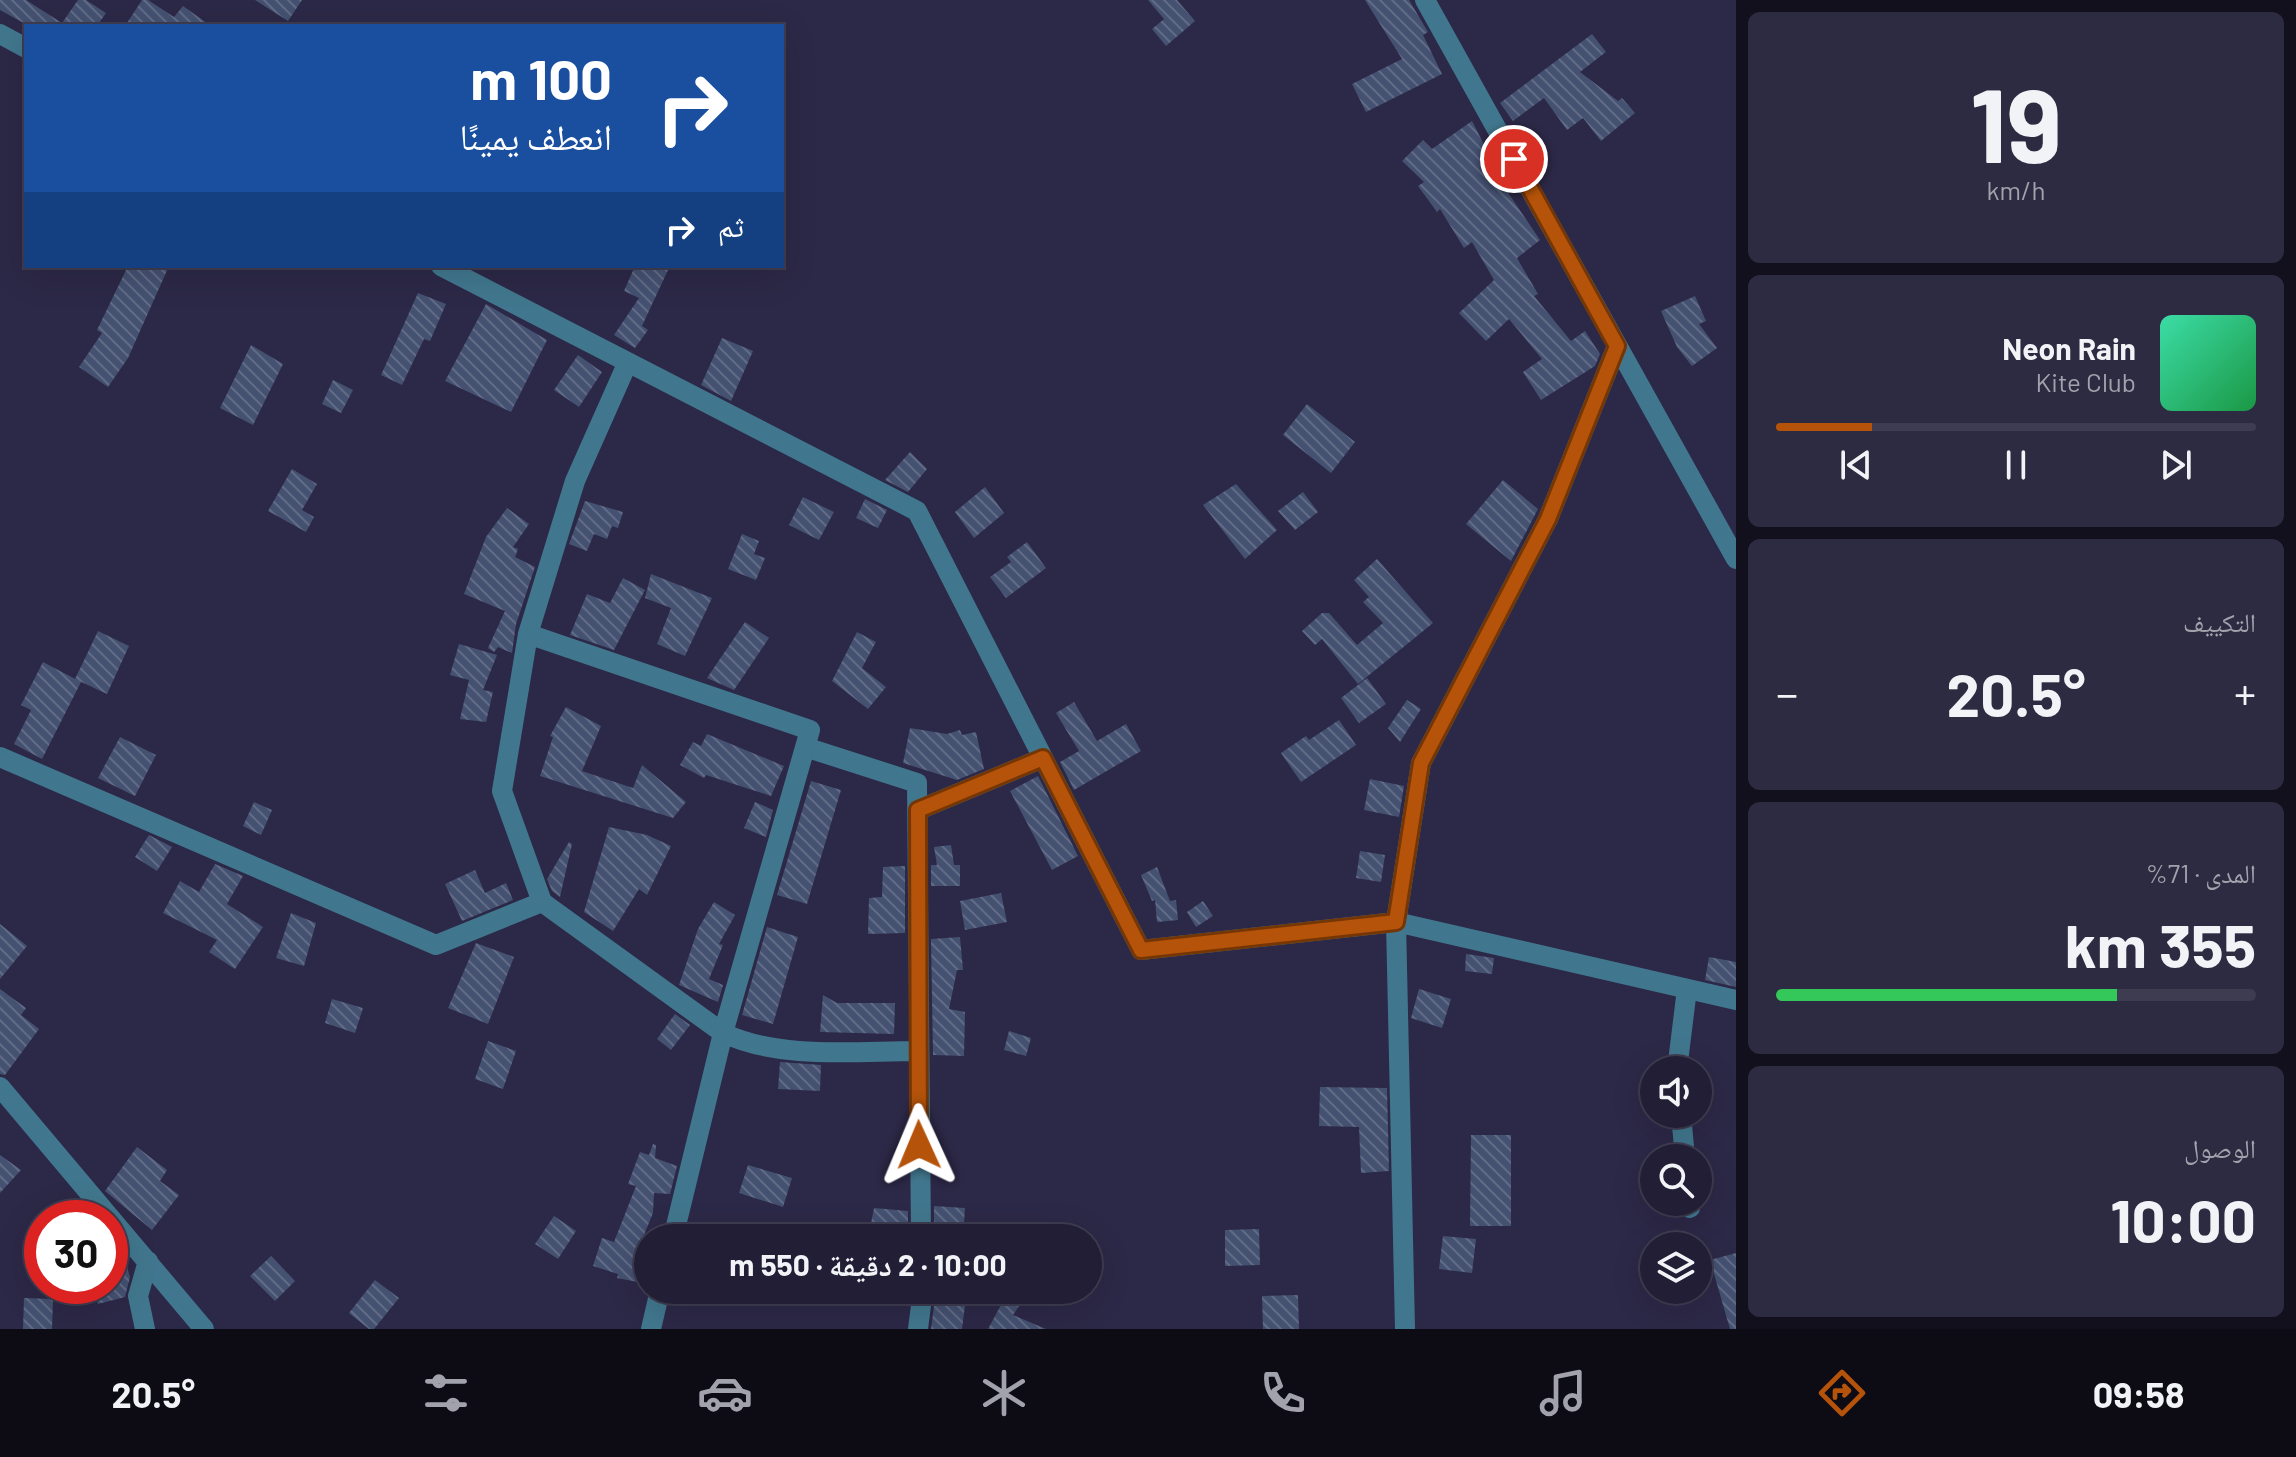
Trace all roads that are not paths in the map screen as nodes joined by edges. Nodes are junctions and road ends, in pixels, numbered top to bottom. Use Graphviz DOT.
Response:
graph roads {
  1 [pos="1425,0"];
  2 [pos="0,34"];
  3 [pos="24,47"];
  4 [pos="445,268"];
  5 [pos="1617,346"];
  6 [pos="627,364"];
  7 [pos="1736,559"];
  8 [pos="528,634"];
  9 [pos="805,747"];
  10 [pos="0,757"];
  11 [pos="1043,758"];
  12 [pos="918,810"];
  13 [pos="542,902"];
  14 [pos="1396,922"];
  15 [pos="1687,989"];
  16 [pos="1736,1000"];
  17 [pos="723,1033"];
  18 [pos="917,1051"];
  19 [pos="1679,1056"];
  20 [pos="0,1087"];
  21 [pos="676,1224"];
  22 [pos="921,1224"];
  23 [pos="148,1261"];
  24 [pos="657,1304"];
  25 [pos="921,1304"];
  26 [pos="145,1329"];
  27 [pos="204,1329"];
  28 [pos="651,1329"];
  29 [pos="918,1329"];
  30 [pos="1405,1329"];
  1 -- 5 [label="street"];
  2 -- 3 [label="street"];
  4 -- 6 [label="street"];
  5 -- 7 [label="street"];
  5 -- 14 [label="street"];
  6 -- 8 [label="street"];
  6 -- 11 [label="street"];
  8 -- 9 [label="street"];
  8 -- 13 [label="street"];
  9 -- 12 [label="street"];
  9 -- 17 [label="street"];
  10 -- 13 [label="street"];
  11 -- 12 [label="street"];
  11 -- 14 [label="street"];
  12 -- 18 [label="street"];
  13 -- 17 [label="street"];
  14 -- 15 [label="street"];
  14 -- 30 [label="street"];
  15 -- 16 [label="street"];
  15 -- 19 [label="street"];
  17 -- 18 [label="street"];
  17 -- 21 [label="street"];
  18 -- 22 [label="street"];
  20 -- 23 [label="street"];
  23 -- 26 [label="street"];
  23 -- 27 [label="street"];
  24 -- 28 [label="street"];
  25 -- 29 [label="street"];
}
